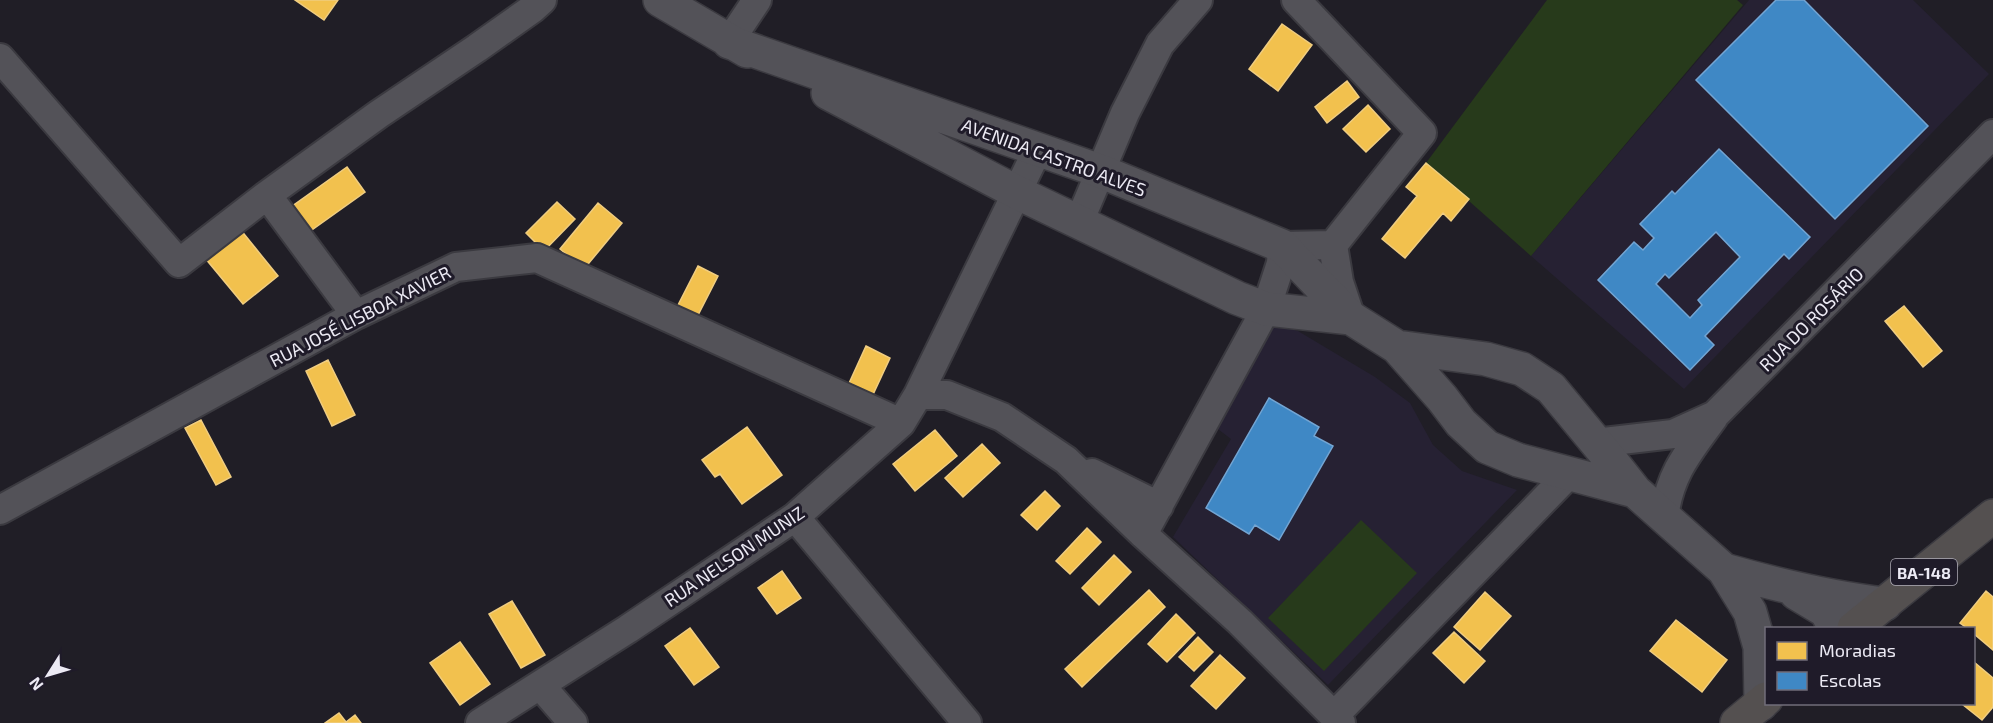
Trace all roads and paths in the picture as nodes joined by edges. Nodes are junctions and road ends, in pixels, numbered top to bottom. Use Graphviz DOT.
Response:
graph roads {
  1 [pos="542,0"];
  2 [pos="660,0"];
  3 [pos="757,0"];
  4 [pos="1198,0"];
  5 [pos="1296,0"];
  6 [pos="729,42"];
  7 [pos="0,58"];
  8 [pos="1993,134"];
  9 [pos="1038,149"];
  10 [pos="1100,171"];
  11 [pos="1018,193"];
  12 [pos="267,195"];
  13 [pos="1079,222"];
  14 [pos="1333,245"];
  15 [pos="1282,246"];
  16 [pos="1266,309"];
  17 [pos="356,315"];
  18 [pos="1351,318"];
  19 [pos="1397,347"];
  20 [pos="1486,359"];
  21 [pos="918,395"];
  22 [pos="1449,407"];
  23 [pos="1715,415"];
  24 [pos="1573,416"];
  25 [pos="901,423"];
  26 [pos="1595,443"];
  27 [pos="1066,460"];
  28 [pos="1555,470"];
  29 [pos="1635,491"];
  30 [pos="1159,506"];
  31 [pos="0,510"];
  32 [pos="1993,516"];
  33 [pos="795,517"];
  34 [pos="1664,518"];
  35 [pos="1143,534"];
  36 [pos="1724,570"];
  37 [pos="1786,588"];
  38 [pos="1885,604"];
  39 [pos="1834,627"];
  40 [pos="1855,627"];
  41 [pos="1764,650"];
  42 [pos="541,686"];
  43 [pos="1755,709"];
  44 [pos="1338,720"];
  45 [pos="480,723"];
  46 [pos="573,723"];
  47 [pos="967,723"];
  1 -- 12 [label="street"];
  2 -- 6 [label="street, AVENIDA CASTRO ALVES"];
  3 -- 6 [label="street"];
  4 -- 10 [label="street"];
  5 -- 14 [label="street"];
  6 -- 9 [label="street, AVENIDA CASTRO ALVES"];
  6 -- 11 [label="street, AVENIDA CASTRO ALVES"];
  7 -- 12 [label="street"];
  8 -- 23 [label="street, RUA DO ROSÁRIO"];
  9 -- 10 [label="street, AVENIDA CASTRO ALVES"];
  9 -- 11 [label="street, RUA NELSON MUNIZ"];
  10 -- 13 [label="street"];
  10 -- 15 [label="street, AVENIDA CASTRO ALVES"];
  11 -- 13 [label="street, AVENIDA CASTRO ALVES"];
  11 -- 21 [label="street, RUA NELSON MUNIZ"];
  12 -- 17 [label="street"];
  13 -- 16 [label="street, AVENIDA CASTRO ALVES"];
  14 -- 15 [label="street"];
  14 -- 18 [label="street"];
  15 -- 16 [label="street"];
  15 -- 18 [label="street, AVENIDA CASTRO ALVES"];
  16 -- 18 [label="street, AVENIDA CASTRO ALVES"];
  16 -- 30 [label="street"];
  17 -- 25 [label="street, RUA JOSÉ LISBOA XAVIER"];
  17 -- 31 [label="street, RUA JOSÉ LISBOA XAVIER"];
  18 -- 19 [label="street, AVENIDA CASTRO ALVES"];
  19 -- 20 [label="street, AVENIDA CASTRO ALVES"];
  19 -- 22 [label="street, AVENIDA CASTRO ALVES"];
  20 -- 22 [label="street"];
  20 -- 24 [label="street, AVENIDA CASTRO ALVES"];
  21 -- 25 [label="street, RUA NELSON MUNIZ"];
  21 -- 27 [label="street"];
  22 -- 28 [label="street, AVENIDA CASTRO ALVES"];
  23 -- 26 [label="street, RUA DO ROSÁRIO"];
  23 -- 34 [label="street"];
  24 -- 26 [label="street, AVENIDA CASTRO ALVES"];
  24 -- 28 [label="street"];
  25 -- 33 [label="street, RUA NELSON MUNIZ"];
  26 -- 29 [label="street, AVENIDA CASTRO ALVES"];
  27 -- 30 [label="street"];
  27 -- 35 [label="street"];
  28 -- 29 [label="street, AVENIDA CASTRO ALVES"];
  28 -- 44 [label="street"];
  29 -- 34 [label="street, AVENIDA CASTRO ALVES"];
  30 -- 35 [label="street"];
  32 -- 38 [label="main road, BA-148"];
  33 -- 42 [label="street, RUA NELSON MUNIZ"];
  33 -- 47 [label="street"];
  34 -- 36 [label="street, AVENIDA CASTRO ALVES"];
  35 -- 44 [label="street"];
  36 -- 37 [label="street"];
  36 -- 41 [label="street"];
  37 -- 38 [label="street"];
  37 -- 39 [label="street"];
  38 -- 40 [label="main road, BA-148"];
  41 -- 43 [label="street"];
  42 -- 45 [label="street, RUA NELSON MUNIZ"];
  42 -- 46 [label="street"];
}
